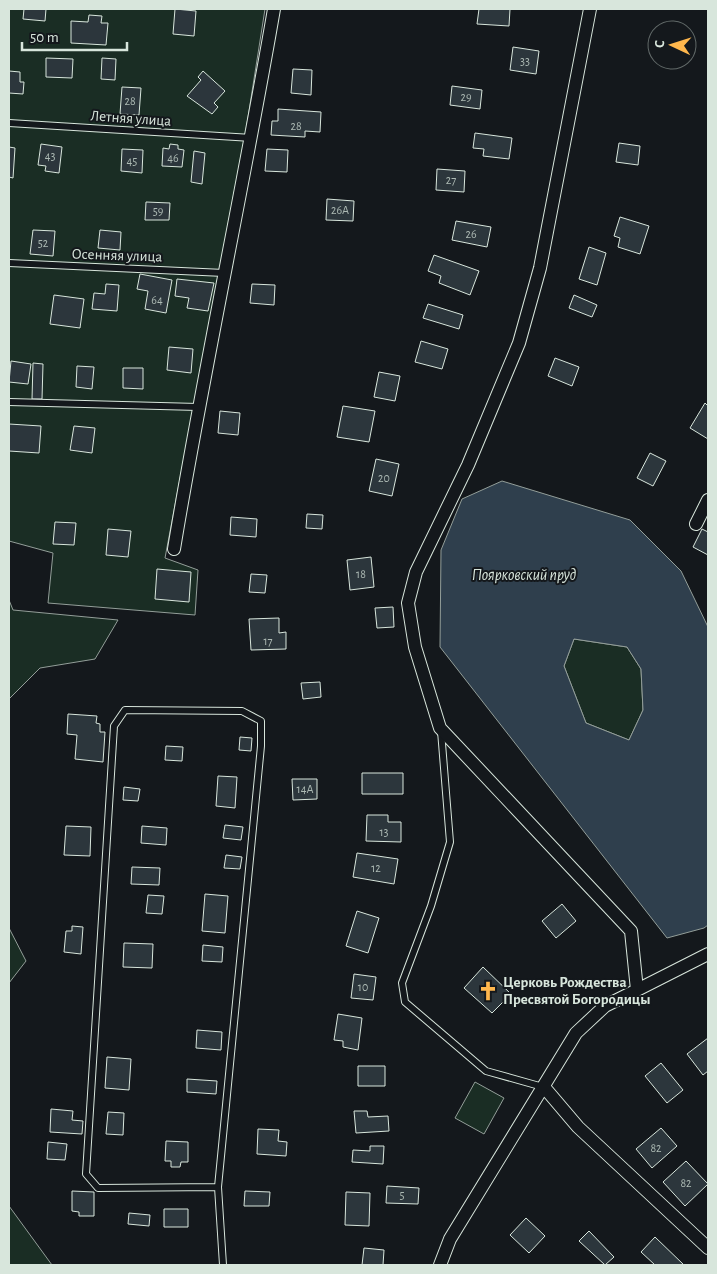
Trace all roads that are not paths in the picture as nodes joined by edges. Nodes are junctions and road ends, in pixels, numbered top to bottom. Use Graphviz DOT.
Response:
graph roads {
  1 [pos="274,9"];
  2 [pos="590,9"];
  3 [pos="9,123"];
  4 [pos="252,138"];
  5 [pos="9,263"];
  6 [pos="224,272"];
  7 [pos="9,402"];
  8 [pos="198,407"];
  9 [pos="708,500"];
  10 [pos="696,524"];
  11 [pos="174,549"];
  12 [pos="440,728"];
  13 [pos="708,954"];
  14 [pos="637,990"];
  15 [pos="544,1087"];
  16 [pos="218,1187"];
  17 [pos="708,1248"];
  18 [pos="223,1265"];
  19 [pos="440,1265"];
  1 -- 4 [label="street"];
  2 -- 12 [label="street"];
  3 -- 4 [label="lane, Летняя улица"];
  4 -- 6 [label="street"];
  5 -- 6 [label="lane, Осенняя улица"];
  6 -- 8 [label="street"];
  7 -- 8 [label="lane"];
  8 -- 11 [label="street"];
  9 -- 10 [label="street"];
  12 -- 14 [label="street"];
  12 -- 15 [label="lane"];
  13 -- 14 [label="street"];
  14 -- 15 [label="street"];
  15 -- 17 [label="street"];
  15 -- 19 [label="street"];
  16 -- 16 [label="lane"];
  16 -- 18 [label="lane"];
}
